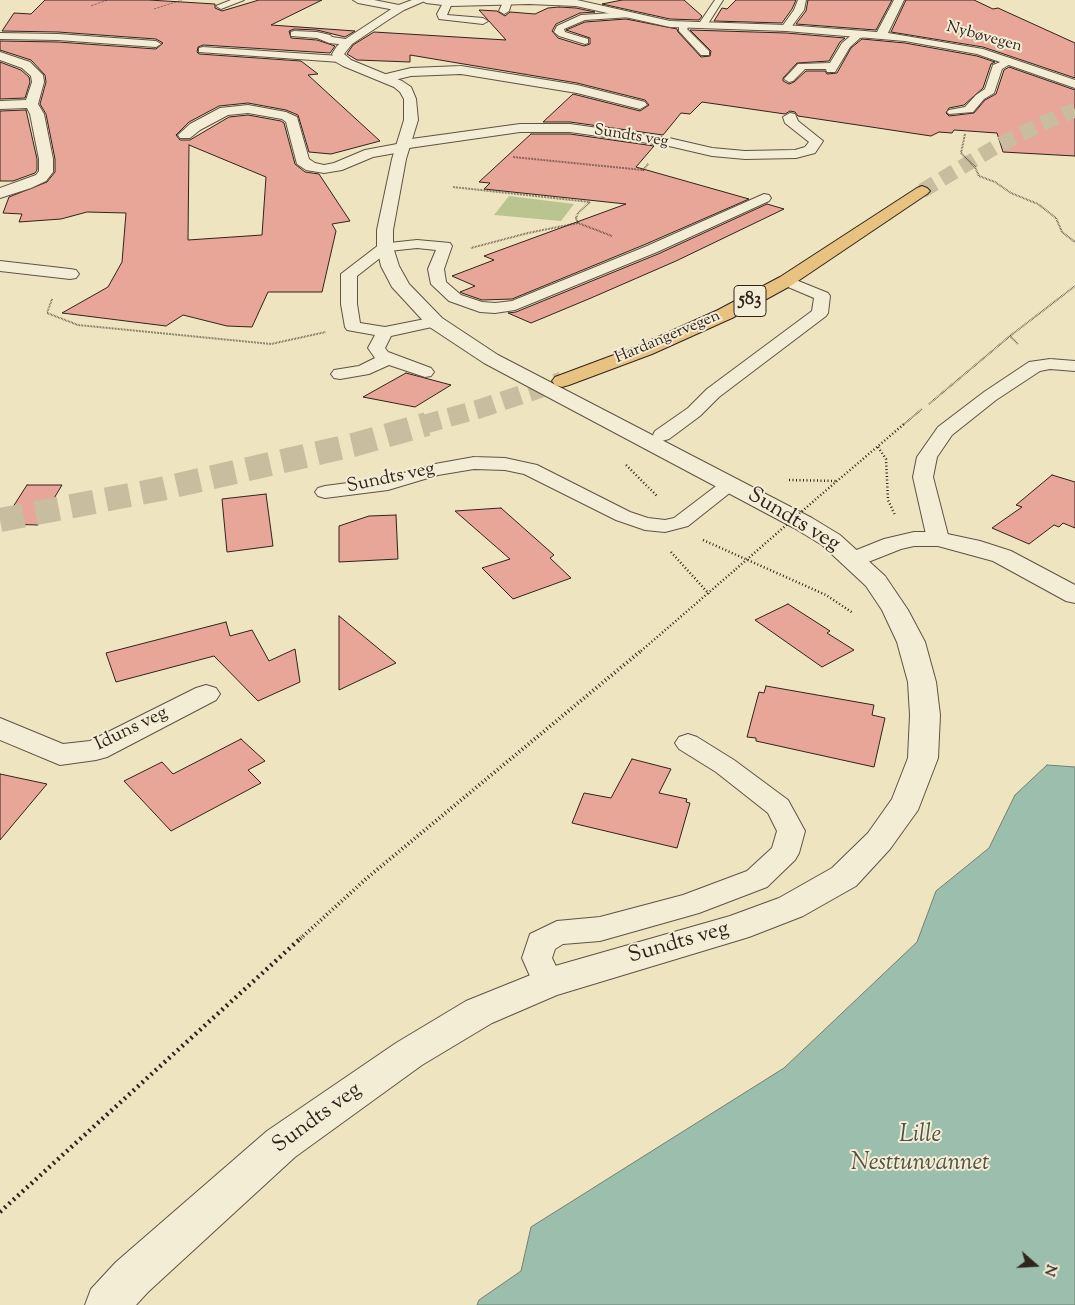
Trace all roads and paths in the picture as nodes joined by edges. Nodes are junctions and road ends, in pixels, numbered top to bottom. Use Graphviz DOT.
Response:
graph roads {
  1 [pos="107,0"];
  2 [pos="182,0"];
  3 [pos="240,0"];
  4 [pos="358,0"];
  5 [pos="719,0"];
  6 [pos="802,0"];
  7 [pos="900,1"];
  8 [pos="424,3"];
  9 [pos="91,6"];
  10 [pos="221,6"];
  11 [pos="154,9"];
  12 [pos="628,15"];
  13 [pos="483,21"];
  14 [pos="685,25"];
  15 [pos="703,26"];
  16 [pos="786,28"];
  17 [pos="294,34"];
  18 [pos="865,34"];
  19 [pos="881,35"];
  20 [pos="0,36"];
  21 [pos="585,41"];
  22 [pos="156,44"];
  23 [pos="203,50"];
  24 [pos="344,50"];
  25 [pos="705,53"];
  26 [pos="0,56"];
  27 [pos="1010,61"];
  28 [pos="386,78"];
  29 [pos="789,79"];
  30 [pos="1075,84"];
  31 [pos="31,104"];
  32 [pos="0,105"];
  33 [pos="640,105"];
  34 [pos="969,110"];
  35 [pos="953,112"];
  36 [pos="790,117"];
  37 [pos="966,128"];
  38 [pos="185,135"];
  39 [pos="403,146"];
  40 [pos="511,156"];
  41 [pos="651,159"];
  42 [pos="453,187"];
  43 [pos="922,191"];
  44 [pos="0,193"];
  45 [pos="764,198"];
  46 [pos="1075,242"];
  47 [pos="385,246"];
  48 [pos="444,248"];
  49 [pos="0,266"];
  50 [pos="70,274"];
  51 [pos="786,281"];
  52 [pos="1075,286"];
  53 [pos="435,322"];
  54 [pos="353,327"];
  55 [pos="384,332"];
  56 [pos="388,359"];
  57 [pos="1075,366"];
  58 [pos="425,372"];
  59 [pos="340,374"];
  60 [pos="562,381"];
  61 [pos="662,434"];
  62 [pos="878,447"];
  63 [pos="622,461"];
  64 [pos="731,484"];
  65 [pos="325,492"];
  66 [pos="681,522"];
  67 [pos="645,524"];
  68 [pos="926,539"];
  69 [pos="853,560"];
  70 [pos="709,594"];
  71 [pos="1075,595"];
  72 [pos="853,613"];
  73 [pos="206,694"];
  74 [pos="0,728"];
  75 [pos="688,744"];
  76 [pos="548,983"];
  77 [pos="0,1212"];
  78 [pos="107,1305"];
  1 -- 9 [label="path"];
  2 -- 11 [label="path"];
  3 -- 10 [label="lane"];
  4 -- 8 [label="street"];
  5 -- 15 [label="lane"];
  6 -- 16 [label="lane"];
  7 -- 19 [label="street"];
  8 -- 12 [label="street, Nybøvegen"];
  8 -- 13 [label="lane"];
  8 -- 24 [label="street"];
  12 -- 14 [label="street, Nybøvegen"];
  12 -- 21 [label="lane"];
  14 -- 15 [label="street, Nybøvegen"];
  14 -- 25 [label="lane"];
  15 -- 16 [label="street, Nybøvegen"];
  16 -- 18 [label="street, Nybøvegen"];
  17 -- 24 [label="lane"];
  18 -- 19 [label="street, Nybøvegen"];
  18 -- 29 [label="lane"];
  19 -- 27 [label="street, Nybøvegen"];
  20 -- 22 [label="lane"];
  23 -- 24 [label="lane"];
  24 -- 28 [label="street, Sundts veg"];
  26 -- 31 [label="street"];
  27 -- 30 [label="street, Nybøvegen"];
  27 -- 34 [label="lane"];
  28 -- 33 [label="street, Sundts veg"];
  28 -- 39 [label="street, Sundts veg"];
  31 -- 32 [label="street"];
  31 -- 44 [label="street"];
  34 -- 35 [label="lane"];
  34 -- 37 [label="lane"];
  36 -- 39 [label="street, Sundts veg"];
  37 -- 46 [label="path"];
  38 -- 39 [label="street"];
  39 -- 47 [label="street, Sundts veg"];
  40 -- 41 [label="path"];
  42 -- 48 [label="path"];
  43 -- 51 [label="main road, Hardangervegen / 583"];
  45 -- 48 [label="lane"];
  47 -- 48 [label="lane"];
  47 -- 53 [label="street, Sundts veg"];
  47 -- 54 [label="lane"];
  49 -- 50 [label="street"];
  50 -- 54 [label="path"];
  51 -- 60 [label="main road, Hardangervegen / 583"];
  51 -- 61 [label="lane"];
  52 -- 62 [label="path"];
  53 -- 55 [label="lane"];
  53 -- 64 [label="street, Sundts veg"];
  54 -- 55 [label="lane"];
  55 -- 56 [label="lane"];
  56 -- 58 [label="lane"];
  56 -- 59 [label="lane"];
  57 -- 68 [label="lane"];
  62 -- 68 [label="path"];
  62 -- 70 [label="path, bridge"];
  63 -- 66 [label="path"];
  64 -- 66 [label="lane, Sundts veg"];
  64 -- 69 [label="street, Sundts veg"];
  65 -- 67 [label="lane, Sundts veg"];
  66 -- 67 [label="lane, Sundts veg"];
  66 -- 72 [label="path"];
  67 -- 70 [label="path"];
  68 -- 69 [label="street"];
  68 -- 71 [label="street"];
  69 -- 76 [label="street, Sundts veg"];
  70 -- 77 [label="path"];
  73 -- 74 [label="street, Iduns veg"];
  75 -- 76 [label="lane"];
  76 -- 78 [label="street, Sundts veg"];
}
